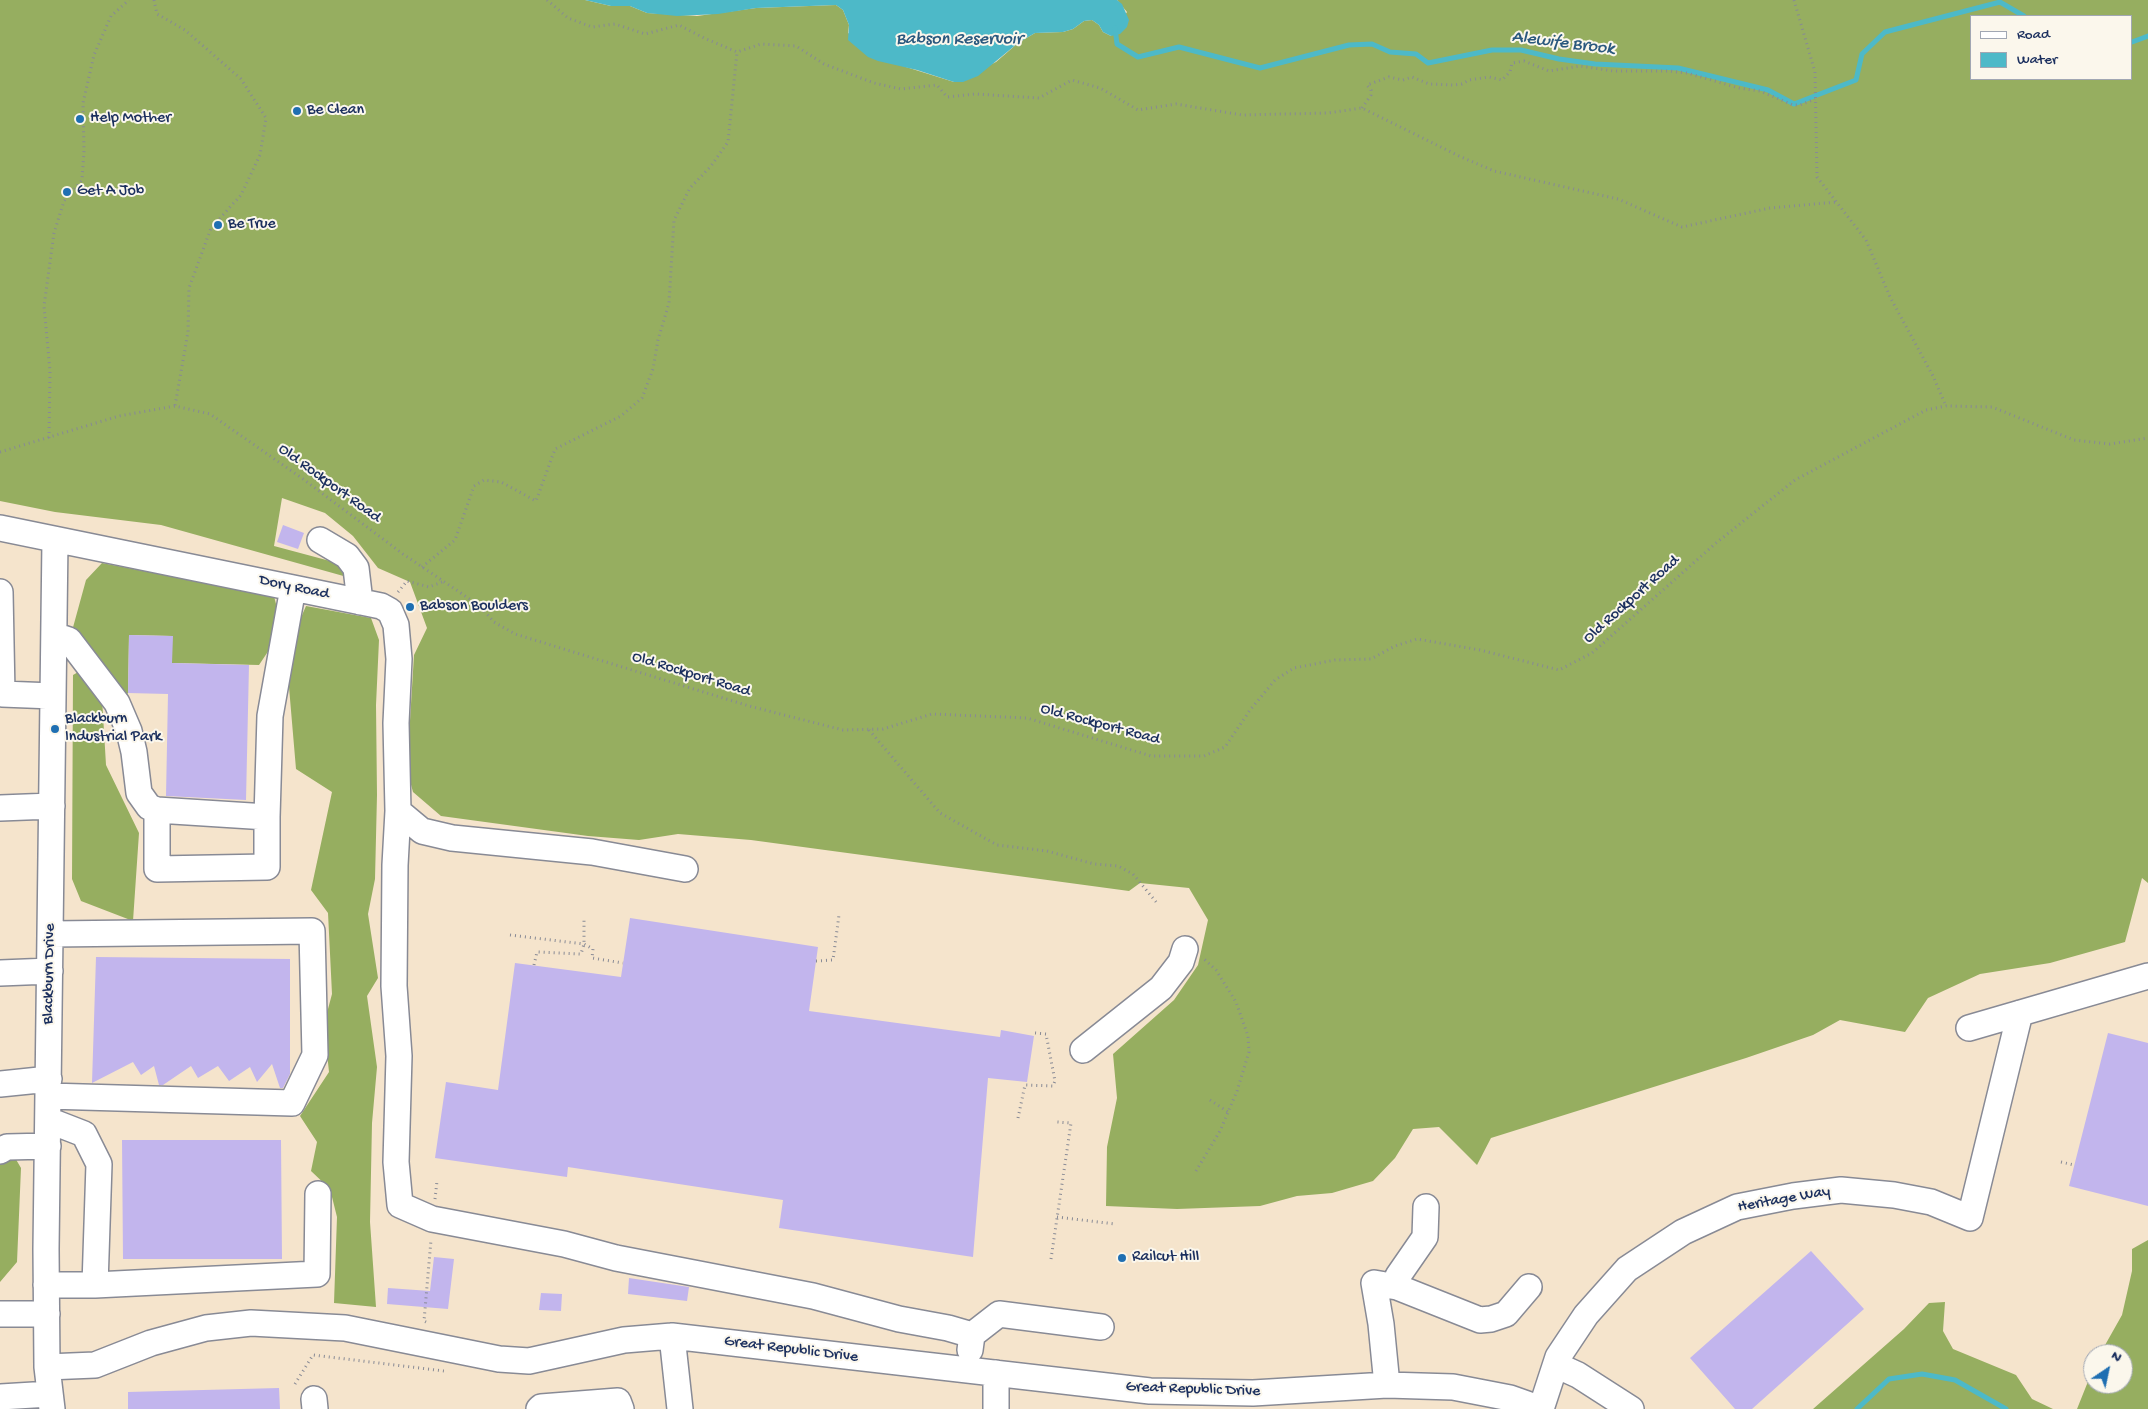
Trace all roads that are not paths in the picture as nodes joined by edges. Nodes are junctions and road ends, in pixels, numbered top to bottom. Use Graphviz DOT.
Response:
graph roads {
  1 [pos="0,528"];
  2 [pos="55,540"];
  3 [pos="320,540"];
  4 [pos="293,588"];
  5 [pos="0,592"];
  6 [pos="360,602"];
  7 [pos="54,634"];
  8 [pos="1,694"];
  9 [pos="53,696"];
  10 [pos="52,806"];
  11 [pos="0,808"];
  12 [pos="158,810"];
  13 [pos="398,811"];
  14 [pos="267,817"];
  15 [pos="685,869"];
  16 [pos="51,934"];
  17 [pos="1185,949"];
  18 [pos="50,971"];
  19 [pos="0,973"];
  20 [pos="2148,976"];
  21 [pos="2020,1013"];
  22 [pos="1969,1028"];
  23 [pos="1083,1050"];
  24 [pos="0,1084"];
  25 [pos="48,1099"];
  26 [pos="48,1146"];
  27 [pos="0,1151"];
  28 [pos="318,1194"];
  29 [pos="1426,1207"];
  30 [pos="46,1285"];
  31 [pos="95,1285"];
  32 [pos="1397,1287"];
  33 [pos="1528,1287"];
  34 [pos="0,1314"];
  35 [pos="47,1314"];
  36 [pos="1101,1327"];
  37 [pos="972,1334"];
  38 [pos="672,1336"];
  39 [pos="1556,1365"];
  40 [pos="47,1367"];
  41 [pos="966,1370"];
  42 [pos="996,1373"];
  43 [pos="1387,1385"];
  44 [pos="0,1397"];
  45 [pos="51,1402"];
  46 [pos="1502,1403"];
  47 [pos="538,1409"];
  48 [pos="621,1409"];
  49 [pos="680,1409"];
  50 [pos="996,1409"];
  51 [pos="1541,1409"];
  52 [pos="1631,1409"];
  1 -- 2 [label="street, Dory Road"];
  2 -- 4 [label="street, Dory Road"];
  2 -- 7 [label="street, Blackburn Drive"];
  3 -- 6 [label="street"];
  4 -- 6 [label="street, Dory Road"];
  4 -- 14 [label="street"];
  5 -- 8 [label="street"];
  6 -- 13 [label="street, Dory Road"];
  7 -- 9 [label="street, Blackburn Drive"];
  7 -- 12 [label="street"];
  8 -- 9 [label="street"];
  9 -- 10 [label="street, Blackburn Drive"];
  10 -- 11 [label="street"];
  10 -- 16 [label="street, Blackburn Drive"];
  12 -- 14 [label="street"];
  12 -- 14 [label="street"];
  13 -- 15 [label="street"];
  13 -- 37 [label="street"];
  16 -- 18 [label="street, Blackburn Drive"];
  16 -- 25 [label="street"];
  17 -- 23 [label="street"];
  18 -- 19 [label="street"];
  18 -- 25 [label="street, Blackburn Drive"];
  20 -- 21 [label="street"];
  21 -- 22 [label="street"];
  21 -- 39 [label="street, Heritage Way"];
  24 -- 25 [label="street"];
  25 -- 26 [label="street, Blackburn Drive"];
  25 -- 31 [label="street"];
  26 -- 27 [label="street"];
  26 -- 30 [label="street, Blackburn Drive"];
  28 -- 31 [label="street"];
  29 -- 32 [label="street"];
  30 -- 31 [label="street"];
  30 -- 35 [label="street, Blackburn Drive"];
  32 -- 33 [label="street"];
  32 -- 43 [label="street"];
  34 -- 35 [label="street"];
  35 -- 40 [label="street, Blackburn Drive"];
  36 -- 37 [label="street"];
  37 -- 41 [label="street"];
  38 -- 40 [label="street, Great Republic Drive"];
  38 -- 41 [label="street, Great Republic Drive"];
  38 -- 49 [label="street"];
  39 -- 51 [label="street, Heritage Way"];
  39 -- 52 [label="street"];
  40 -- 45 [label="street, Blackburn Drive"];
  41 -- 42 [label="street, Great Republic Drive"];
  42 -- 43 [label="street, Great Republic Drive"];
  42 -- 50 [label="street"];
  43 -- 46 [label="street, Great Republic Drive"];
  44 -- 45 [label="street"];
  46 -- 51 [label="street, Great Republic Drive"];
  47 -- 48 [label="street"];
}
